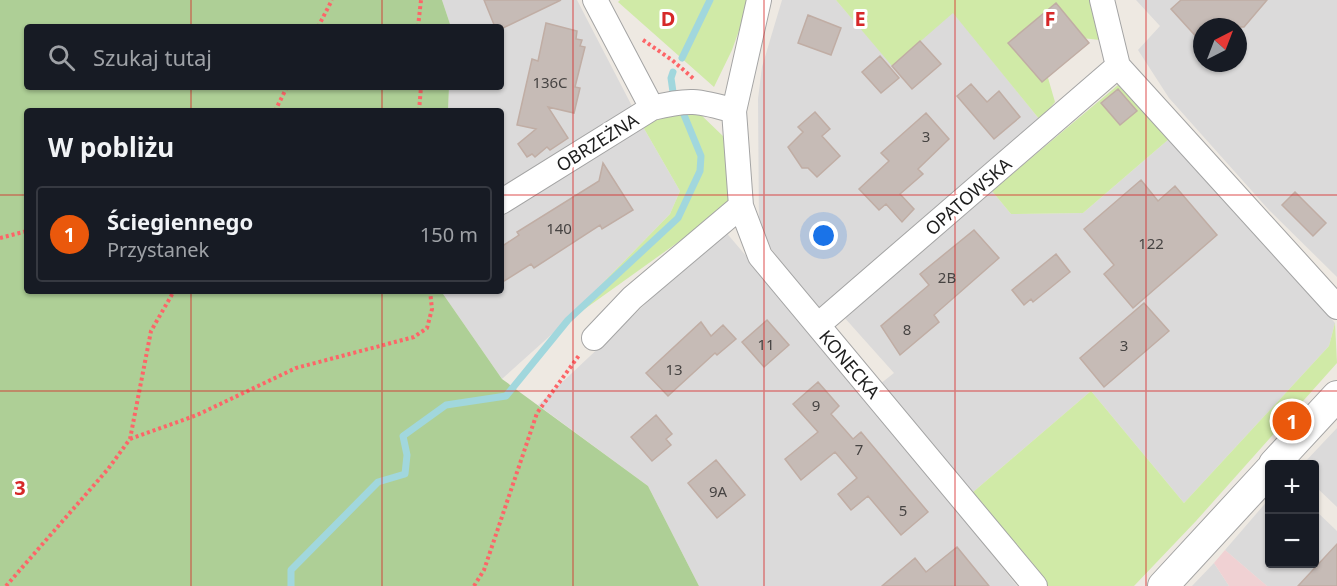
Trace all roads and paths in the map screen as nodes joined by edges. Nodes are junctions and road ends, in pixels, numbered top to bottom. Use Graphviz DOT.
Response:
graph roads {
  1 [pos="332,0"];
  2 [pos="421,0"];
  3 [pos="595,0"];
  4 [pos="759,0"];
  5 [pos="1102,0"];
  6 [pos="320,24"];
  7 [pos="418,24"];
  8 [pos="636,36"];
  9 [pos="1118,66"];
  10 [pos="286,90"];
  11 [pos="421,90"];
  12 [pos="707,103"];
  13 [pos="276,108"];
  14 [pos="419,108"];
  15 [pos="652,108"];
  16 [pos="734,111"];
  17 [pos="504,200"];
  18 [pos="741,206"];
  19 [pos="24,232"];
  20 [pos="0,238"];
  21 [pos="172,294"];
  22 [pos="430,294"];
  23 [pos="1337,307"];
  24 [pos="818,325"];
  25 [pos="594,338"];
  26 [pos="1337,396"];
  27 [pos="130,439"];
  28 [pos="1279,460"];
  29 [pos="1265,474"];
  30 [pos="6,586"];
  31 [pos="474,586"];
  32 [pos="1035,586"];
  33 [pos="1163,586"];
  1 -- 6 [label="path"];
  2 -- 7 [label="path"];
  3 -- 15 [label="street, OBRZEŻNA"];
  4 -- 16 [label="street, KONECKA"];
  5 -- 9 [label="street"];
  8 -- 12 [label="path"];
  9 -- 23 [label="street"];
  9 -- 24 [label="street, OPATOWSKA"];
  10 -- 13 [label="path"];
  11 -- 14 [label="path"];
  12 -- 15 [label="street"];
  12 -- 16 [label="street"];
  15 -- 17 [label="street, OBRZEŻNA"];
  16 -- 18 [label="street, KONECKA"];
  18 -- 24 [label="street, KONECKA"];
  18 -- 25 [label="street"];
  19 -- 20 [label="path"];
  21 -- 27 [label="path"];
  22 -- 27 [label="path"];
  24 -- 32 [label="street, KONECKA"];
  25 -- 31 [label="path"];
  26 -- 28 [label="street"];
  27 -- 30 [label="path"];
  29 -- 33 [label="street"];
}
